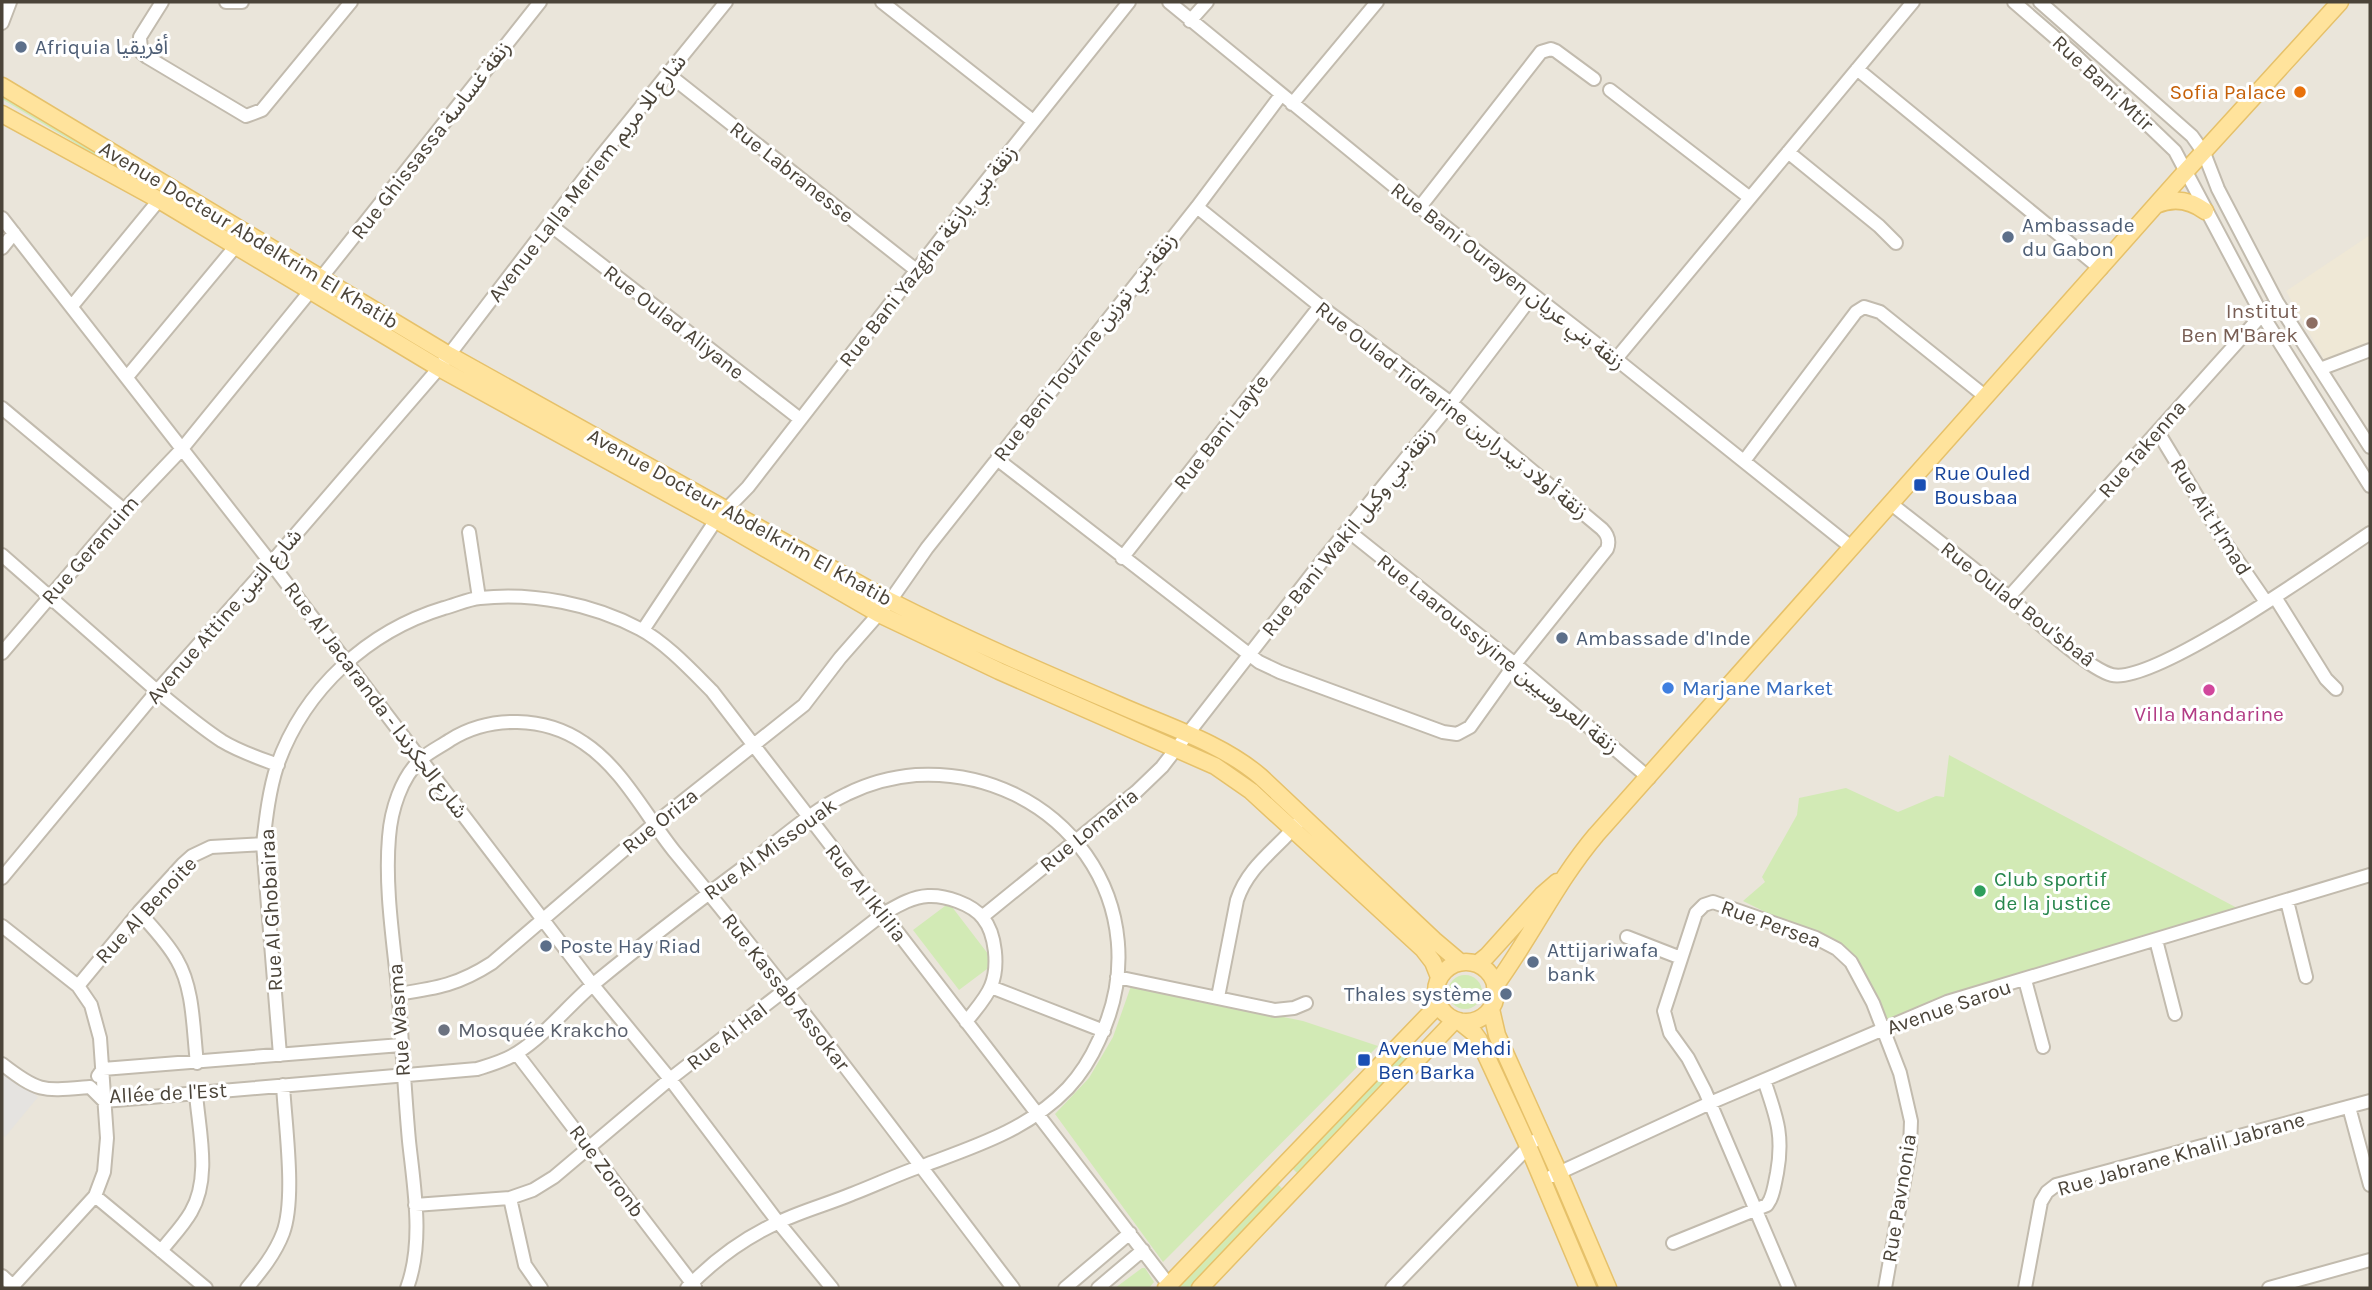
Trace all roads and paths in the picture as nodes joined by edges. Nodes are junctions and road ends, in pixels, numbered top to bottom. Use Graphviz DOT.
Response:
graph roads {
  1 [pos="10,2"];
  2 [pos="162,2"];
  3 [pos="226,2"];
  4 [pos="242,2"];
  5 [pos="351,2"];
  6 [pos="540,2"];
  7 [pos="726,2"];
  8 [pos="882,2"];
  9 [pos="1129,2"];
  10 [pos="1169,2"];
  11 [pos="1207,2"];
  12 [pos="1377,2"];
  13 [pos="1913,2"];
  14 [pos="2014,2"];
  15 [pos="2040,2"];
  16 [pos="2340,2"];
  17 [pos="1190,21"];
  18 [pos="2,23"];
  19 [pos="1857,69"];
  20 [pos="668,74"];
  21 [pos="1594,79"];
  22 [pos="2,86"];
  23 [pos="1610,90"];
  24 [pos="1281,96"];
  25 [pos="1292,104"];
  26 [pos="2,114"];
  27 [pos="1033,121"];
  28 [pos="1788,152"];
  29 [pos="2204,153"];
  30 [pos="2186,170"];
  31 [pos="1750,198"];
  32 [pos="159,201"];
  33 [pos="2156,205"];
  34 [pos="1197,207"];
  35 [pos="1420,208"];
  36 [pos="2205,211"];
  37 [pos="2,218"];
  38 [pos="549,224"];
  39 [pos="14,233"];
  40 [pos="1896,243"];
  41 [pos="235,247"];
  42 [pos="2,248"];
  43 [pos="2101,269"];
  44 [pos="916,270"];
  45 [pos="321,278"];
  46 [pos="310,291"];
  47 [pos="1533,295"];
  48 [pos="2277,302"];
  49 [pos="72,306"];
  50 [pos="1320,306"];
  51 [pos="2261,313"];
  52 [pos="2370,350"];
  53 [pos="1616,359"];
  54 [pos="444,362"];
  55 [pos="2320,369"];
  56 [pos="127,377"];
  57 [pos="1986,397"];
  58 [pos="1451,403"];
  59 [pos="2,408"];
  60 [pos="800,419"];
  61 [pos="2158,432"];
  62 [pos="2370,447"];
  63 [pos="181,450"];
  64 [pos="997,458"];
  65 [pos="1744,461"];
  66 [pos="2370,486"];
  67 [pos="1890,503"];
  68 [pos="124,510"];
  69 [pos="721,515"];
  70 [pos="1347,530"];
  71 [pos="469,532"];
  72 [pos="2370,533"];
  73 [pos="1851,547"];
  74 [pos="2,555"];
  75 [pos="1122,558"];
  76 [pos="271,563"];
  77 [pos="50,596"];
  78 [pos="2009,597"];
  79 [pos="479,598"];
  80 [pos="2270,600"];
  81 [pos="890,601"];
  82 [pos="879,614"];
  83 [pos="643,631"];
  84 [pos="2,653"];
  85 [pos="1249,656"];
  86 [pos="346,662"];
  87 [pos="1515,664"];
  88 [pos="2336,689"];
  89 [pos="157,691"];
  90 [pos="1188,735"];
  91 [pos="754,745"];
  92 [pos="1177,749"];
  93 [pos="421,759"];
  94 [pos="278,765"];
  95 [pos="1649,778"];
  96 [pos="1304,816"];
  97 [pos="808,818"];
  98 [pos="653,825"];
  99 [pos="1293,830"];
  100 [pos="1075,840"];
  101 [pos="263,844"];
  102 [pos="2370,874"];
  103 [pos="2,878"];
  104 [pos="1562,878"];
  105 [pos="709,893"];
  106 [pos="2287,901"];
  107 [pos="139,912"];
  108 [pos="883,914"];
  109 [pos="982,917"];
  110 [pos="544,919"];
  111 [pos="2,926"];
  112 [pos="1626,937"];
  113 [pos="2156,940"];
  114 [pos="1681,958"];
  115 [pos="1469,963"];
  116 [pos="1117,977"];
  117 [pos="1440,977"];
  118 [pos="2305,977"];
  119 [pos="2025,981"];
  120 [pos="592,984"];
  121 [pos="78,986"];
  122 [pos="1495,986"];
  123 [pos="991,987"];
  124 [pos="785,991"];
  125 [pos="398,994"];
  126 [pos="1218,997"];
  127 [pos="1306,1003"];
  128 [pos="1438,1005"];
  129 [pos="1491,1009"];
  130 [pos="2175,1014"];
  131 [pos="1457,1021"];
  132 [pos="966,1022"];
  133 [pos="1884,1029"];
  134 [pos="1104,1031"];
  135 [pos="401,1045"];
  136 [pos="2043,1047"];
  137 [pos="517,1054"];
  138 [pos="280,1055"];
  139 [pos="197,1063"];
  140 [pos="2,1064"];
  141 [pos="103,1069"];
  142 [pos="403,1075"];
  143 [pos="670,1079"];
  144 [pos="1764,1080"];
  145 [pos="283,1085"];
  146 [pos="90,1087"];
  147 [pos="196,1094"];
  148 [pos="104,1101"];
  149 [pos="2370,1101"];
  150 [pos="1710,1103"];
  151 [pos="2349,1107"];
  152 [pos="1038,1115"];
  153 [pos="1542,1134"];
  154 [pos="1528,1146"];
  155 [pos="590,1147"];
  156 [pos="920,1166"];
  157 [pos="1559,1173"];
  158 [pos="1542,1180"];
  159 [pos="2370,1185"];
  160 [pos="95,1196"];
  161 [pos="510,1198"];
  162 [pos="415,1205"];
  163 [pos="1756,1209"];
  164 [pos="778,1222"];
  165 [pos="1130,1233"];
  166 [pos="1673,1243"];
  167 [pos="1143,1250"];
  168 [pos="161,1251"];
  169 [pos="2370,1261"];
  170 [pos="2,1276"];
  171 [pos="692,1286"];
  172 [pos="13,1287"];
  173 [pos="1168,1287"];
  174 [pos="206,1288"];
  175 [pos="247,1288"];
  176 [pos="407,1288"];
  177 [pos="541,1288"];
  178 [pos="832,1288"];
  179 [pos="1013,1288"];
  180 [pos="1065,1288"];
  181 [pos="1098,1288"];
  182 [pos="1200,1288"];
  183 [pos="1392,1288"];
  184 [pos="1588,1288"];
  185 [pos="1608,1288"];
  186 [pos="1789,1288"];
  187 [pos="1885,1288"];
  188 [pos="2025,1288"];
  189 [pos="2269,1288"];
  1 -- 18 [label="street"];
  2 -- 5 [label="street"];
  3 -- 4 [label="street"];
  6 -- 45 [label="street, Rue Ghissassa زنقة غساسة"];
  7 -- 20 [label="street, Avenue Lalla Meriem شارع للا مريم"];
  8 -- 27 [label="street"];
  9 -- 27 [label="street, Rue Bani Yazgha زنقة بني يازغة"];
  10 -- 17 [label="street, Rue Bani Ourayen زنقة بني عريان"];
  11 -- 17 [label="street"];
  12 -- 25 [label="street"];
  13 -- 19 [label="street"];
  14 -- 30 [label="street, Rue Bani Mtir"];
  15 -- 29 [label="street, Rue Bani Mtir"];
  16 -- 29 [label="main road"];
  17 -- 24 [label="street, Rue Bani Ourayen زنقة بني عريان"];
  19 -- 28 [label="street"];
  19 -- 43 [label="street"];
  20 -- 38 [label="street, Avenue Lalla Meriem شارع للا مريم"];
  20 -- 44 [label="street, Rue Labranesse"];
  21 -- 35 [label="street"];
  22 -- 45 [label="main road, Avenue Docteur Abdelkrim El Khatib"];
  23 -- 31 [label="street"];
  24 -- 25 [label="street, Rue Bani Ourayen زنقة بني عريان"];
  24 -- 34 [label="street, Rue Beni Touzine زنقة بني توزين"];
  25 -- 35 [label="street, Rue Bani Ourayen زنقة بني عريان"];
  26 -- 32 [label="main road, Avenue Docteur Abdelkrim El Khatib"];
  27 -- 44 [label="street, Rue Bani Yazgha زنقة بني يازغة"];
  28 -- 31 [label="street"];
  28 -- 40 [label="street"];
  29 -- 30 [label="main road"];
  29 -- 48 [label="street"];
  30 -- 33 [label="main road"];
  30 -- 36 [label="street, Rue Bani Mtir"];
  31 -- 53 [label="street"];
  32 -- 41 [label="main road, Avenue Docteur Abdelkrim El Khatib"];
  32 -- 49 [label="street"];
  33 -- 36 [label="main road"];
  33 -- 43 [label="main road"];
  34 -- 50 [label="street, Rue Oulad Tidrarine زنقة أولاد تيدرارين"];
  34 -- 64 [label="street, Rue Beni Touzine زنقة بني توزين"];
  35 -- 47 [label="street, Rue Bani Ourayen زنقة بني عريان"];
  36 -- 51 [label="street, Rue Bani Mtir"];
  37 -- 39 [label="street, Rue Al Jacaranda - شارع الجكرندا"];
  38 -- 54 [label="street, Avenue Lalla Meriem شارع للا مريم"];
  38 -- 60 [label="street, Rue Oulad Aliyane"];
  39 -- 42 [label="street"];
  39 -- 49 [label="street, Rue Al Jacaranda - شارع الجكرندا"];
  41 -- 46 [label="main road, Avenue Docteur Abdelkrim El Khatib"];
  41 -- 56 [label="street"];
  43 -- 57 [label="main road"];
  44 -- 60 [label="street, Rue Bani Yazgha زنقة بني يازغة"];
  45 -- 46 [label="street, Rue Ghissassa زنقة غساسة"];
  45 -- 54 [label="main road, Avenue Docteur Abdelkrim El Khatib"];
  46 -- 54 [label="main road, Avenue Docteur Abdelkrim El Khatib"];
  46 -- 63 [label="street, Rue Geranuim"];
  47 -- 53 [label="street, Rue Bani Ourayen زنقة بني عريان"];
  47 -- 58 [label="street, Rue Bani Wakil زنقة بني وكيل"];
  48 -- 51 [label="street, Rue Takenna"];
  48 -- 55 [label="street"];
  49 -- 56 [label="street, Rue Al Jacaranda - شارع الجكرندا"];
  50 -- 58 [label="street, Rue Oulad Tidrarine زنقة أولاد تيدرارين"];
  50 -- 75 [label="street, Rue Bani Layte"];
  51 -- 61 [label="street, Rue Takenna"];
  51 -- 66 [label="street, Rue Bani Mtir"];
  52 -- 55 [label="street"];
  53 -- 65 [label="street, Rue Bani Ourayen زنقة بني عريان"];
  54 -- 69 [label="main road, Avenue Docteur Abdelkrim El Khatib"];
  54 -- 76 [label="street, Avenue Attine شارع التين"];
  55 -- 62 [label="street"];
  56 -- 63 [label="street, Rue Al Jacaranda - شارع الجكرندا"];
  57 -- 65 [label="street"];
  57 -- 67 [label="main road"];
  58 -- 70 [label="street, Rue Bani Wakil زنقة بني وكيل"];
  58 -- 87 [label="street, Rue Oulad Tidrarine زنقة أولاد تيدرارين"];
  59 -- 68 [label="street"];
  60 -- 69 [label="street, Rue Bani Yazgha زنقة بني يازغة"];
  61 -- 78 [label="street, Rue Takenna"];
  61 -- 80 [label="street, Rue Ait H'mad"];
  63 -- 68 [label="street, Rue Geranuim"];
  63 -- 76 [label="street, Rue Al Jacaranda - شارع الجكرندا"];
  64 -- 75 [label="street, Rue Oulad Tidrarine زنقة أولاد تيدرارين"];
  64 -- 81 [label="street, Rue Beni Touzine زنقة بني توزين"];
  65 -- 73 [label="street, Rue Bani Ourayen زنقة بني عريان"];
  67 -- 73 [label="main road"];
  67 -- 78 [label="street, Rue Oulad Bou'sbaâ"];
  68 -- 77 [label="street, Rue Geranuim"];
  69 -- 81 [label="main road, Avenue Docteur Abdelkrim El Khatib"];
  69 -- 82 [label="main road, Avenue Docteur Abdelkrim El Khatib"];
  69 -- 83 [label="street, Rue Bani Yazgha زنقة بني يازغة"];
  70 -- 85 [label="street, Rue Bani Wakil زنقة بني وكيل"];
  70 -- 87 [label="street, Rue Laaroussiyine زنقة العروسيين"];
  71 -- 79 [label="street"];
  72 -- 80 [label="street, Rue Oulad Bou'sbaâ"];
  73 -- 95 [label="main road"];
  74 -- 77 [label="street"];
  75 -- 85 [label="street, Rue Oulad Tidrarine زنقة أولاد تيدرارين"];
  76 -- 86 [label="street, Rue Al Jacaranda - شارع الجكرندا"];
  76 -- 89 [label="street, Avenue Attine شارع التين"];
  77 -- 84 [label="street, Rue Geranuim"];
  77 -- 89 [label="street"];
  78 -- 80 [label="street, Rue Oulad Bou'sbaâ"];
  79 -- 83 [label="street, Rue Al Iklilia"];
  79 -- 86 [label="street, Rue Al Iklilia"];
  80 -- 88 [label="street, Rue Ait H'mad"];
  81 -- 82 [label="street, Rue Oriza"];
  81 -- 90 [label="main road, Avenue Docteur Abdelkrim El Khatib"];
  82 -- 91 [label="street, Rue Oriza"];
  82 -- 92 [label="main road, Avenue Docteur Abdelkrim El Khatib"];
  83 -- 91 [label="street, Rue Al Iklilia"];
  85 -- 87 [label="street, Rue Oulad Tidrarine زنقة أولاد تيدرارين"];
  85 -- 90 [label="street, Rue Bani Wakil زنقة بني وكيل"];
  86 -- 93 [label="street, Rue Al Jacaranda - شارع الجكرندا"];
  86 -- 94 [label="street, Rue Al Ghobairaa"];
  87 -- 95 [label="street, Rue Laaroussiyine زنقة العروسيين"];
  89 -- 94 [label="street"];
  89 -- 103 [label="street, Avenue Attine شارع التين"];
  90 -- 92 [label="street, Rue Lomaria"];
  90 -- 96 [label="main road, Avenue Docteur Abdelkrim El Khatib"];
  91 -- 97 [label="street, Rue Al Iklilia"];
  91 -- 98 [label="street, Rue Oriza"];
  92 -- 99 [label="main road, Avenue Docteur Abdelkrim El Khatib"];
  92 -- 100 [label="street, Rue Lomaria"];
  93 -- 98 [label="street, Rue Kassab Assokar"];
  93 -- 110 [label="street, Rue Al Jacaranda - شارع الجكرندا"];
  93 -- 125 [label="street, Rue Wasma"];
  94 -- 101 [label="street, Rue Al Ghobairaa"];
  95 -- 104 [label="main road"];
  96 -- 99 [label="street"];
  96 -- 115 [label="main road, Avenue Docteur Abdelkrim El Khatib"];
  97 -- 100 [label="street, Rue Al Missouak"];
  97 -- 105 [label="street, Rue Al Missouak"];
  97 -- 108 [label="street, Rue Al Iklilia"];
  98 -- 105 [label="street, Rue Kassab Assokar"];
  98 -- 110 [label="street, Rue Oriza"];
  99 -- 117 [label="main road, Avenue Docteur Abdelkrim El Khatib"];
  99 -- 126 [label="street"];
  100 -- 109 [label="street, Rue Lomaria"];
  100 -- 116 [label="street, Rue Al Missouak"];
  101 -- 107 [label="street, Rue Al Benoite"];
  101 -- 138 [label="street, Rue Al Ghobairaa"];
  102 -- 106 [label="street, Avenue Sarou"];
  104 -- 115 [label="main road"];
  104 -- 122 [label="main road"];
  105 -- 120 [label="street, Rue Al Missouak"];
  105 -- 124 [label="street, Rue Kassab Assokar"];
  106 -- 113 [label="street, Avenue Sarou"];
  106 -- 118 [label="street"];
  107 -- 121 [label="street, Rue Al Benoite"];
  107 -- 139 [label="street"];
  108 -- 109 [label="street"];
  108 -- 124 [label="street, Rue Al Hal"];
  108 -- 132 [label="street, Rue Al Iklilia"];
  109 -- 123 [label="street"];
  110 -- 120 [label="street, Rue Al Jacaranda - شارع الجكرندا"];
  110 -- 125 [label="street, Rue Oriza"];
  111 -- 121 [label="street"];
  112 -- 114 [label="street"];
  113 -- 119 [label="street, Avenue Sarou"];
  113 -- 130 [label="street"];
  114 -- 133 [label="street, Rue Persea"];
  114 -- 150 [label="street, Rue Persea"];
  115 -- 117 [label="main road"];
  115 -- 122 [label="main road"];
  116 -- 126 [label="street"];
  116 -- 134 [label="street, Rue Al Missouak"];
  117 -- 128 [label="main road"];
  119 -- 133 [label="street, Avenue Sarou"];
  119 -- 136 [label="street"];
  120 -- 137 [label="street, Rue Al Missouak"];
  120 -- 143 [label="street, Rue Al Jacaranda - شارع الجكرندا"];
  121 -- 141 [label="street"];
  122 -- 129 [label="main road"];
  123 -- 132 [label="street"];
  123 -- 134 [label="street"];
  124 -- 143 [label="street, Rue Al Hal"];
  124 -- 156 [label="street, Rue Kassab Assokar"];
  125 -- 135 [label="street, Rue Wasma"];
  126 -- 127 [label="street"];
  128 -- 131 [label="main road"];
  128 -- 173 [label="main road"];
  129 -- 131 [label="main road"];
  129 -- 153 [label="main road"];
  131 -- 154 [label="main road"];
  131 -- 182 [label="main road"];
  132 -- 152 [label="street, Rue Al Iklilia"];
  133 -- 144 [label="street, Avenue Sarou"];
  133 -- 187 [label="street, Rue Pavnonia"];
  134 -- 152 [label="street, Rue Al Missouak"];
  135 -- 138 [label="street, Allée de l'Est"];
  135 -- 142 [label="street, Rue Wasma"];
  137 -- 142 [label="street, Allée de l'Est"];
  137 -- 155 [label="street, Rue Zoronb"];
  138 -- 139 [label="street, Allée de l'Est"];
  139 -- 141 [label="street, Allée de l'Est"];
  140 -- 146 [label="street"];
  141 -- 146 [label="street, Allée de l'Est"];
  141 -- 148 [label="street"];
  142 -- 145 [label="street, Allée de l'Est"];
  142 -- 162 [label="street, Rue Wasma"];
  143 -- 155 [label="street, Rue Al Hal"];
  143 -- 164 [label="street, Rue Al Jacaranda - شارع الجكرندا"];
  144 -- 150 [label="street, Avenue Sarou"];
  144 -- 163 [label="street"];
  145 -- 147 [label="street, Allée de l'Est"];
  145 -- 175 [label="street"];
  146 -- 148 [label="street, Allée de l'Est"];
  147 -- 148 [label="street, Allée de l'Est"];
  147 -- 168 [label="street"];
  148 -- 160 [label="street"];
  149 -- 151 [label="street, Rue Jabrane Khalil Jabrane"];
  150 -- 157 [label="street, Avenue Sarou"];
  150 -- 163 [label="street, Rue Persea"];
  151 -- 159 [label="street"];
  151 -- 188 [label="street, Rue Jabrane Khalil Jabrane"];
  152 -- 156 [label="street, Rue Al Missouak"];
  152 -- 165 [label="street, Rue Al Iklilia"];
  153 -- 154 [label="street"];
  153 -- 157 [label="main road"];
  154 -- 158 [label="main road"];
  154 -- 183 [label="street"];
  155 -- 161 [label="street, Rue Al Hal"];
  155 -- 171 [label="street, Rue Zoronb"];
  156 -- 164 [label="street, Rue Al Missouak"];
  156 -- 179 [label="street, Rue Kassab Assokar"];
  157 -- 158 [label="street, Avenue Sarou"];
  157 -- 185 [label="main road"];
  158 -- 184 [label="main road"];
  160 -- 168 [label="street"];
  160 -- 172 [label="street"];
  161 -- 162 [label="street, Rue Al Hal"];
  161 -- 177 [label="street"];
  162 -- 176 [label="street, Rue Wasma"];
  163 -- 166 [label="street"];
  163 -- 186 [label="street, Rue Persea"];
  164 -- 171 [label="street, Rue Al Missouak"];
  164 -- 178 [label="street, Rue Al Jacaranda - شارع الجكرندا"];
  165 -- 167 [label="street, Rue Al Iklilia"];
  165 -- 180 [label="street"];
  167 -- 173 [label="street, Rue Al Iklilia"];
  167 -- 181 [label="street"];
  168 -- 174 [label="street"];
  169 -- 189 [label="street"];
  170 -- 172 [label="street"];
}
